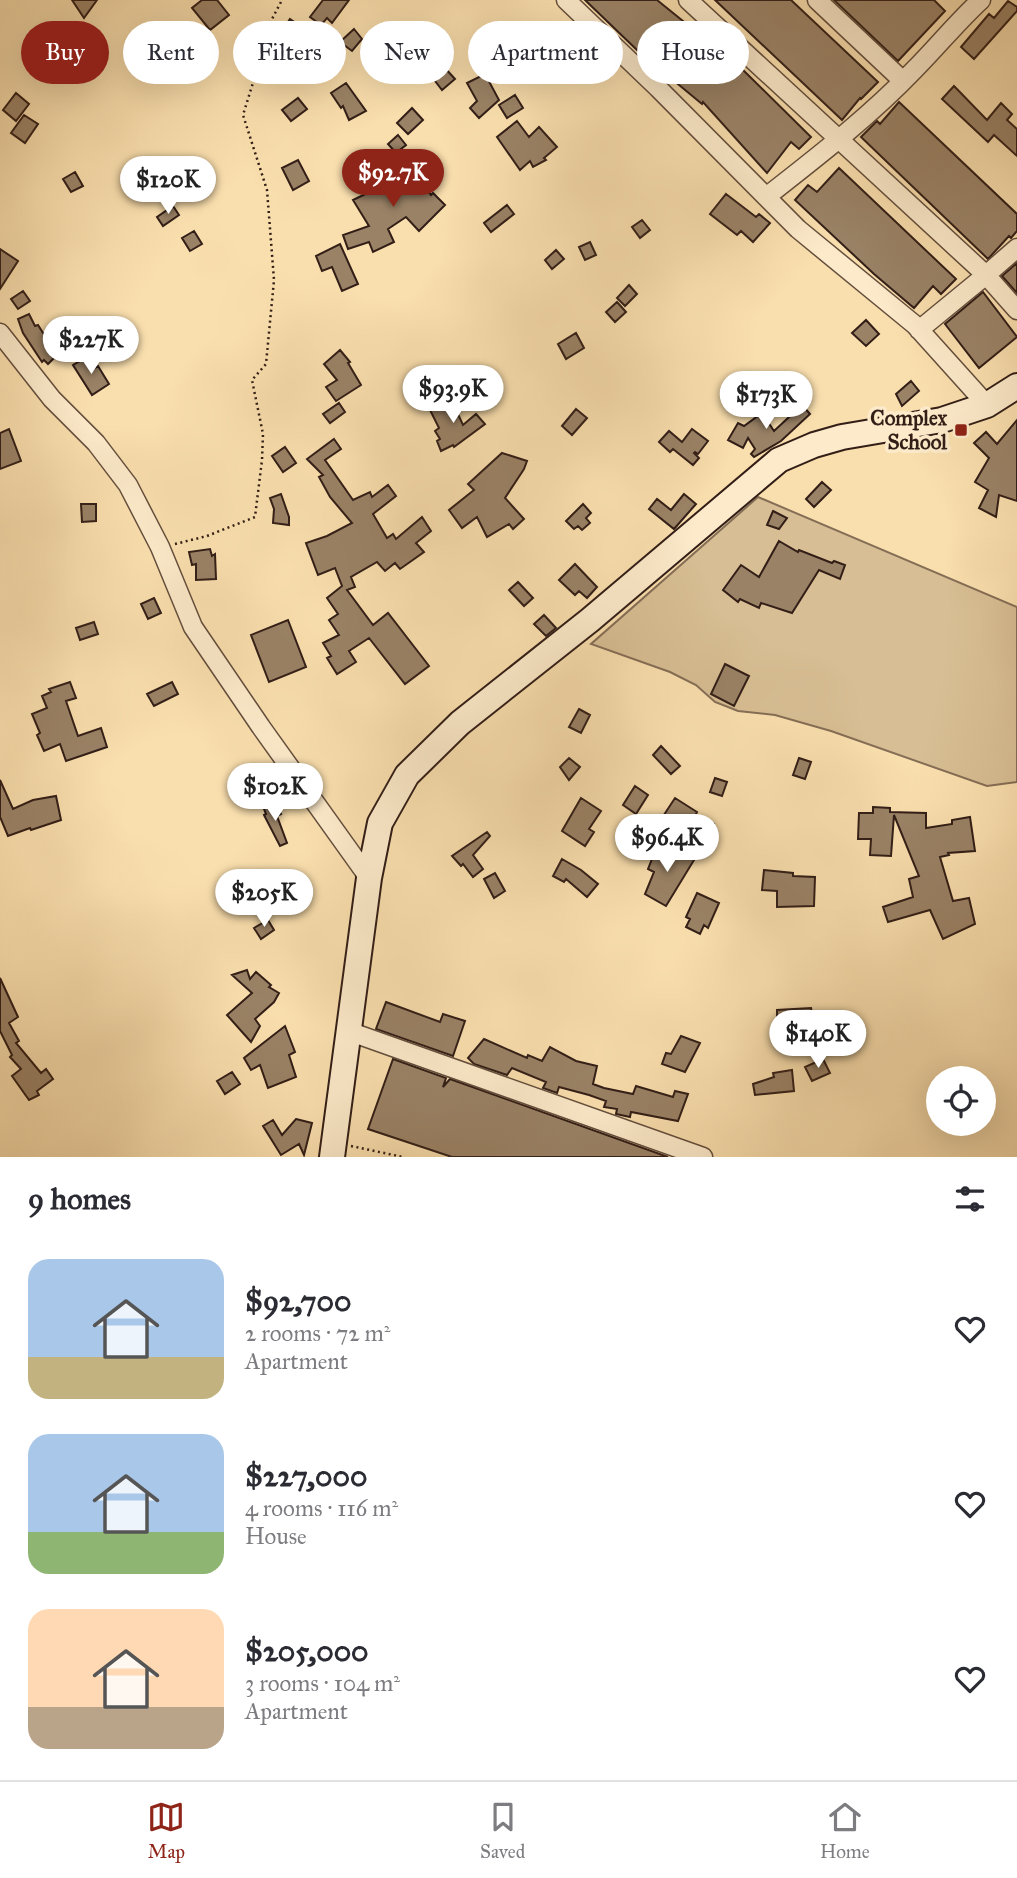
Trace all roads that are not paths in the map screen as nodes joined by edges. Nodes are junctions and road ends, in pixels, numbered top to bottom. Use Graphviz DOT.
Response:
graph roads {
  1 [pos="566,0"];
  2 [pos="688,0"];
  3 [pos="817,0"];
  4 [pos="970,4"];
  5 [pos="903,81"];
  6 [pos="839,139"];
  7 [pos="766,197"];
  8 [pos="1017,248"];
  9 [pos="986,275"];
  10 [pos="1017,310"];
  11 [pos="919,330"];
  12 [pos="0,333"];
  13 [pos="1017,386"];
  14 [pos="987,405"];
  15 [pos="369,878"];
  16 [pos="348,1031"];
  17 [pos="333,1150"];
  18 [pos="703,1157"];
  1 -- 7 [label="street"];
  2 -- 6 [label="street"];
  3 -- 5 [label="street"];
  4 -- 5 [label="street"];
  5 -- 6 [label="street"];
  6 -- 7 [label="street"];
  6 -- 9 [label="street"];
  7 -- 11 [label="street"];
  8 -- 9 [label="street"];
  9 -- 10 [label="street"];
  9 -- 11 [label="street"];
  11 -- 14 [label="street"];
  12 -- 15 [label="street"];
  13 -- 14 [label="main road"];
  14 -- 15 [label="main road"];
  15 -- 16 [label="main road"];
  16 -- 17 [label="main road"];
  16 -- 18 [label="street"];
}
